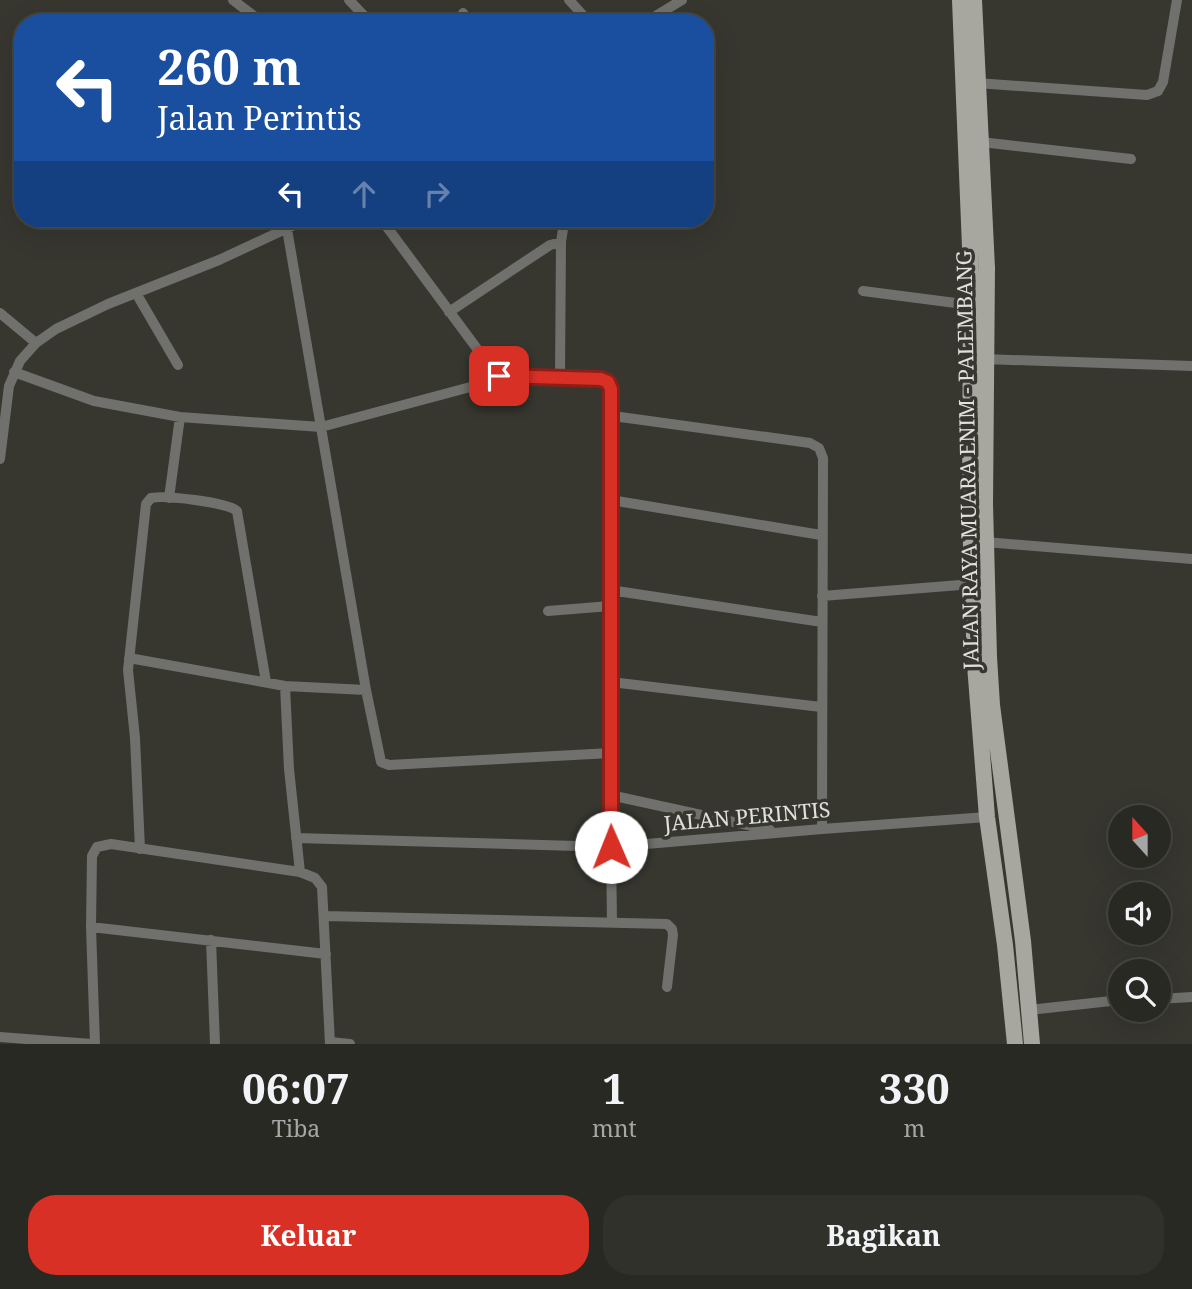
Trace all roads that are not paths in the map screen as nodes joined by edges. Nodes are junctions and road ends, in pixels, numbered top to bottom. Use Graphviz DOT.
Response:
graph roads {
  1 [pos="233,0"];
  2 [pos="349,0"];
  3 [pos="569,0"];
  4 [pos="682,0"];
  5 [pos="960,0"];
  6 [pos="974,0"];
  7 [pos="1177,0"];
  8 [pos="251,14"];
  9 [pos="362,14"];
  10 [pos="582,14"];
  11 [pos="658,14"];
  12 [pos="977,83"];
  13 [pos="981,142"];
  14 [pos="1131,159"];
  15 [pos="388,228"];
  16 [pos="563,228"];
  17 [pos="287,229"];
  18 [pos="561,242"];
  19 [pos="863,291"];
  20 [pos="136,293"];
  21 [pos="971,305"];
  22 [pos="449,312"];
  23 [pos="0,313"];
  24 [pos="36,343"];
  25 [pos="970,359"];
  26 [pos="986,359"];
  27 [pos="178,365"];
  28 [pos="1192,366"];
  29 [pos="13,372"];
  30 [pos="505,378"];
  31 [pos="560,378"];
  32 [pos="4,385"];
  33 [pos="612,416"];
  34 [pos="180,417"];
  35 [pos="321,426"];
  36 [pos="0,459"];
  37 [pos="169,498"];
  38 [pos="611,500"];
  39 [pos="821,535"];
  40 [pos="985,542"];
  41 [pos="1192,559"];
  42 [pos="973,584"];
  43 [pos="610,590"];
  44 [pos="822,596"];
  45 [pos="610,606"];
  46 [pos="548,611"];
  47 [pos="822,622"];
  48 [pos="129,658"];
  49 [pos="266,682"];
  50 [pos="611,682"];
  51 [pos="285,685"];
  52 [pos="366,690"];
  53 [pos="821,707"];
  54 [pos="611,753"];
  55 [pos="610,795"];
  56 [pos="987,817"];
  57 [pos="822,829"];
  58 [pos="780,832"];
  59 [pos="296,838"];
  60 [pos="1010,844"];
  61 [pos="611,847"];
  62 [pos="140,849"];
  63 [pos="991,849"];
  64 [pos="300,872"];
  65 [pos="325,916"];
  66 [pos="612,923"];
  67 [pos="91,927"];
  68 [pos="211,940"];
  69 [pos="326,954"];
  70 [pos="667,987"];
  71 [pos="1192,997"];
  72 [pos="1171,998"];
  73 [pos="1108,1001"];
  74 [pos="1029,1010"];
  75 [pos="0,1037"];
  76 [pos="330,1043"];
  77 [pos="93,1044"];
  78 [pos="215,1044"];
  79 [pos="350,1044"];
  80 [pos="1015,1044"];
  81 [pos="1032,1044"];
  1 -- 8 [label="street"];
  2 -- 9 [label="street"];
  3 -- 10 [label="street"];
  4 -- 11 [label="street"];
  5 -- 21 [label="main road, JALAN RAYA MUARA ENIM - PALEMBANG"];
  6 -- 12 [label="main road, JALAN RAYA MUARA ENIM - PALEMBANG"];
  7 -- 12 [label="street"];
  12 -- 13 [label="main road, JALAN RAYA MUARA ENIM - PALEMBANG"];
  13 -- 14 [label="street"];
  13 -- 26 [label="main road, JALAN RAYA MUARA ENIM - PALEMBANG"];
  15 -- 22 [label="street"];
  16 -- 18 [label="street"];
  17 -- 20 [label="street"];
  17 -- 35 [label="street"];
  18 -- 22 [label="street"];
  18 -- 31 [label="street"];
  19 -- 21 [label="street"];
  20 -- 24 [label="street"];
  20 -- 27 [label="street"];
  21 -- 25 [label="main road, JALAN RAYA MUARA ENIM - PALEMBANG"];
  22 -- 30 [label="street"];
  23 -- 24 [label="street"];
  24 -- 29 [label="street"];
  25 -- 26 [label="street"];
  25 -- 42 [label="main road, JALAN RAYA MUARA ENIM - PALEMBANG"];
  26 -- 28 [label="street"];
  26 -- 40 [label="main road, JALAN RAYA MUARA ENIM - PALEMBANG"];
  29 -- 32 [label="street"];
  29 -- 34 [label="street"];
  30 -- 31 [label="street"];
  30 -- 35 [label="street"];
  31 -- 33 [label="street"];
  32 -- 36 [label="street"];
  33 -- 38 [label="street"];
  33 -- 39 [label="street"];
  34 -- 35 [label="street"];
  34 -- 37 [label="street"];
  35 -- 52 [label="street"];
  37 -- 48 [label="street"];
  37 -- 49 [label="street"];
  38 -- 39 [label="street"];
  38 -- 43 [label="street"];
  39 -- 44 [label="street"];
  40 -- 41 [label="street"];
  40 -- 60 [label="main road, JALAN RAYA MUARA ENIM - PALEMBANG"];
  42 -- 44 [label="street"];
  42 -- 56 [label="main road, JALAN RAYA MUARA ENIM - PALEMBANG"];
  43 -- 45 [label="street"];
  43 -- 47 [label="street"];
  44 -- 47 [label="street"];
  45 -- 46 [label="street"];
  45 -- 50 [label="street"];
  47 -- 53 [label="street"];
  48 -- 49 [label="street"];
  48 -- 62 [label="street"];
  49 -- 51 [label="street"];
  50 -- 53 [label="street"];
  50 -- 54 [label="street"];
  51 -- 52 [label="street"];
  51 -- 59 [label="street"];
  52 -- 54 [label="street"];
  53 -- 57 [label="street"];
  54 -- 55 [label="street"];
  55 -- 58 [label="street"];
  55 -- 61 [label="street"];
  56 -- 57 [label="street, JALAN PERINTIS"];
  56 -- 63 [label="main road, JALAN RAYA MUARA ENIM - PALEMBANG"];
  57 -- 58 [label="street, JALAN PERINTIS"];
  58 -- 61 [label="street, JALAN PERINTIS"];
  59 -- 61 [label="street, JALAN PERINTIS"];
  59 -- 64 [label="street"];
  60 -- 63 [label="main road"];
  60 -- 74 [label="main road, JALAN RAYA MUARA ENIM - PALEMBANG"];
  61 -- 66 [label="street"];
  62 -- 64 [label="street"];
  62 -- 67 [label="street"];
  63 -- 80 [label="main road, JALAN RAYA MUARA ENIM - PALEMBANG"];
  64 -- 65 [label="street"];
  65 -- 66 [label="street"];
  65 -- 69 [label="street"];
  66 -- 70 [label="street"];
  67 -- 68 [label="street"];
  67 -- 77 [label="street"];
  68 -- 69 [label="street"];
  68 -- 78 [label="street"];
  69 -- 76 [label="street"];
  71 -- 72 [label="street"];
  73 -- 74 [label="street"];
  74 -- 81 [label="main road, JALAN RAYA MUARA ENIM - PALEMBANG"];
  75 -- 77 [label="street"];
  76 -- 79 [label="street"];
}
